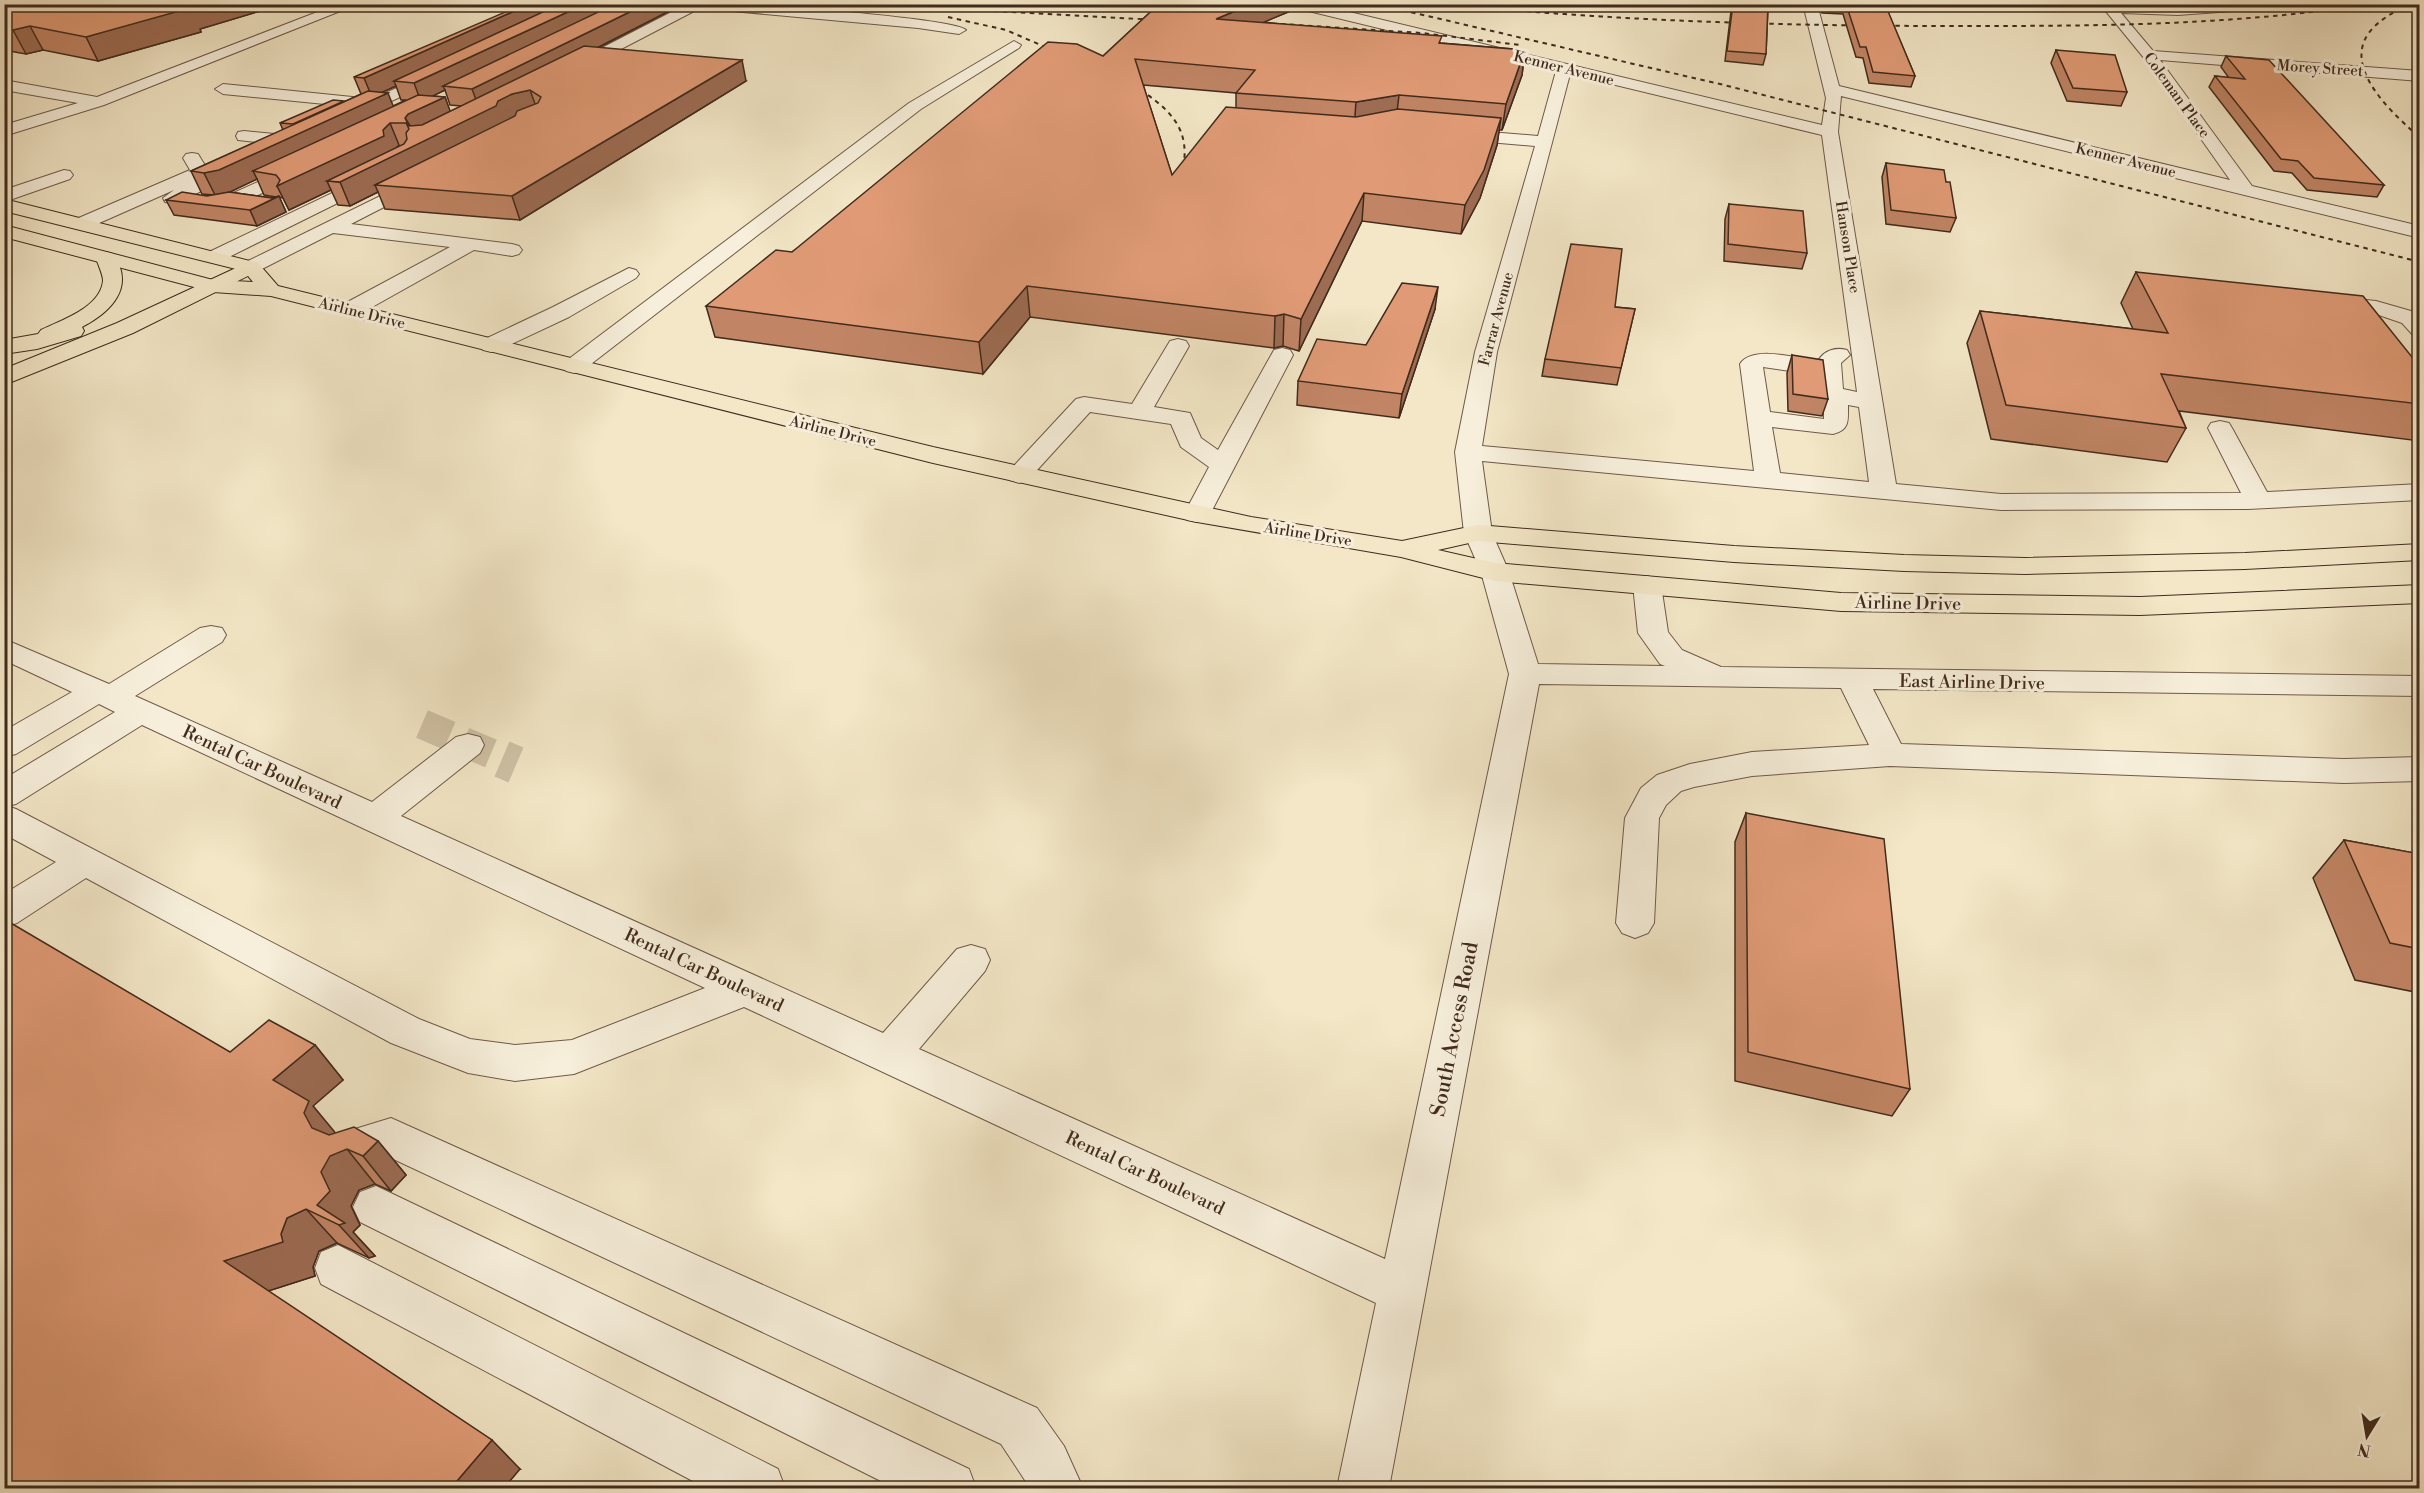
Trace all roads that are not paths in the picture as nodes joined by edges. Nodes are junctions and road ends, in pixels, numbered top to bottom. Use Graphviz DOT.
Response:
graph roads {
  1 [pos="352,4"];
  2 [pos="699,4"];
  3 [pos="1297,4"];
  4 [pos="1810,4"];
  5 [pos="2273,4"];
  6 [pos="2108,6"];
  7 [pos="2170,8"];
  8 [pos="788,12"];
  9 [pos="764,26"];
  10 [pos="959,30"];
  11 [pos="1014,45"];
  12 [pos="2149,55"];
  13 [pos="1564,68"];
  14 [pos="450,69"];
  15 [pos="2420,76"];
  16 [pos="553,78"];
  17 [pos="4,85"];
  18 [pos="223,89"];
  19 [pos="1832,89"];
  20 [pos="98,102"];
  21 [pos="375,104"];
  22 [pos="411,108"];
  23 [pos="335,122"];
  24 [pos="9,127"];
  25 [pos="1441,132"];
  26 [pos="1830,132"];
  27 [pos="244,136"];
  28 [pos="1544,142"];
  29 [pos="192,159"];
  30 [pos="315,161"];
  31 [pos="393,168"];
  32 [pos="64,175"];
  33 [pos="437,175"];
  34 [pos="283,176"];
  35 [pos="319,181"];
  36 [pos="2245,189"];
  37 [pos="4,197"];
  38 [pos="236,199"];
  39 [pos="416,200"];
  40 [pos="4,205"];
  41 [pos="280,205"];
  42 [pos="357,214"];
  43 [pos="81,224"];
  44 [pos="332,227"];
  45 [pos="4,231"];
  46 [pos="2420,232"];
  47 [pos="471,244"];
  48 [pos="512,249"];
  49 [pos="214,257"];
  50 [pos="106,258"];
  51 [pos="251,267"];
  52 [pos="629,274"];
  53 [pos="189,280"];
  54 [pos="213,286"];
  55 [pos="271,290"];
  56 [pos="2310,300"];
  57 [pos="350,310"];
  58 [pos="2420,329"];
  59 [pos="37,342"];
  60 [pos="491,345"];
  61 [pos="1178,346"];
  62 [pos="4,347"];
  63 [pos="1282,355"];
  64 [pos="1865,357"];
  65 [pos="574,366"];
  66 [pos="1829,369"];
  67 [pos="4,378"];
  68 [pos="1836,395"];
  69 [pos="1871,401"];
  70 [pos="1139,412"];
  71 [pos="1759,418"];
  72 [pos="2220,428"];
  73 [pos="1468,452"];
  74 [pos="1223,465"];
  75 [pos="1019,475"];
  76 [pos="1768,481"];
  77 [pos="1884,492"];
  78 [pos="2420,492"];
  79 [pos="2258,500"];
  80 [pos="1197,514"];
  81 [pos="1478,533"];
  82 [pos="1401,549"];
  83 [pos="2420,552"];
  84 [pos="1496,572"];
  85 [pos="1647,585"];
  86 [pos="2420,594"];
  87 [pos="211,635"];
  88 [pos="4,648"];
  89 [pos="1525,674"];
  90 [pos="1726,679"];
  91 [pos="1853,680"];
  92 [pos="2420,686"];
  93 [pos="116,700"];
  94 [pos="468,745"];
  95 [pos="4,746"];
  96 [pos="1890,754"];
  97 [pos="2420,769"];
  98 [pos="4,795"];
  99 [pos="4,818"];
  100 [pos="375,818"];
  101 [pos="85,861"];
  102 [pos="4,913"];
  103 [pos="1635,923"];
  104 [pos="971,960"];
  105 [pos="746,989"];
  106 [pos="889,1055"];
  107 [pos="357,1147"];
  108 [pos="376,1207"];
  109 [pos="338,1268"];
  110 [pos="1403,1291"];
  111 [pos="759,1488"];
  112 [pos="950,1488"];
  113 [pos="1057,1488"];
  114 [pos="1363,1488"];
  1 -- 20 [label="street"];
  2 -- 8 [label="street"];
  2 -- 16 [label="street"];
  3 -- 13 [label="street, Kenner Avenue"];
  4 -- 19 [label="street, Hanson Place"];
  5 -- 7 [label="street"];
  6 -- 7 [label="street"];
  6 -- 12 [label="street, Coleman Place"];
  8 -- 9 [label="street"];
  8 -- 10 [label="street"];
  11 -- 65 [label="street"];
  12 -- 15 [label="street, Morey Street"];
  12 -- 36 [label="street, Coleman Place"];
  13 -- 26 [label="street, Kenner Avenue"];
  13 -- 28 [label="street, Farrar Avenue"];
  14 -- 21 [label="street"];
  17 -- 20 [label="street"];
  18 -- 21 [label="street"];
  19 -- 26 [label="street, Hanson Place"];
  19 -- 36 [label="street, Kenner Avenue"];
  20 -- 24 [label="street"];
  21 -- 22 [label="street"];
  21 -- 23 [label="street"];
  25 -- 28 [label="street"];
  26 -- 64 [label="street, Hanson Place"];
  27 -- 38 [label="street"];
  28 -- 73 [label="street, Farrar Avenue"];
  29 -- 43 [label="street"];
  30 -- 34 [label="street"];
  31 -- 49 [label="street"];
  32 -- 37 [label="street"];
  33 -- 42 [label="street"];
  34 -- 35 [label="street"];
  34 -- 38 [label="street"];
  36 -- 46 [label="street, Kenner Avenue"];
  38 -- 41 [label="street"];
  39 -- 42 [label="street"];
  40 -- 43 [label="main road"];
  42 -- 44 [label="street"];
  43 -- 49 [label="main road"];
  44 -- 47 [label="street"];
  44 -- 51 [label="street"];
  45 -- 50 [label="main road, Airline Drive"];
  47 -- 48 [label="street"];
  47 -- 57 [label="street"];
  49 -- 51 [label="main road"];
  50 -- 53 [label="main road, Airline Drive"];
  50 -- 59 [label="main road"];
  51 -- 53 [label="main road"];
  51 -- 54 [label="main road"];
  51 -- 55 [label="main road"];
  52 -- 60 [label="street"];
  53 -- 54 [label="main road, Airline Drive"];
  53 -- 59 [label="main road"];
  54 -- 55 [label="main road, Airline Drive"];
  54 -- 67 [label="main road"];
  55 -- 57 [label="main road, Airline Drive"];
  56 -- 58 [label="street"];
  57 -- 60 [label="main road, Airline Drive"];
  59 -- 62 [label="main road"];
  60 -- 65 [label="main road, Airline Drive"];
  61 -- 70 [label="street"];
  63 -- 74 [label="street"];
  64 -- 66 [label="street"];
  64 -- 69 [label="street, Hanson Place"];
  65 -- 75 [label="main road, Airline Drive"];
  66 -- 68 [label="street"];
  66 -- 71 [label="street"];
  68 -- 69 [label="street"];
  68 -- 71 [label="street"];
  69 -- 77 [label="street, Hanson Place"];
  70 -- 74 [label="street"];
  70 -- 75 [label="street"];
  71 -- 76 [label="street"];
  72 -- 79 [label="street"];
  73 -- 76 [label="street"];
  73 -- 81 [label="street, Farrar Avenue"];
  74 -- 80 [label="street"];
  75 -- 80 [label="main road, Airline Drive"];
  76 -- 77 [label="street"];
  77 -- 79 [label="street"];
  78 -- 79 [label="street"];
  80 -- 82 [label="main road, Airline Drive"];
  81 -- 82 [label="main road, Airline Drive"];
  81 -- 83 [label="main road, Airline Drive"];
  81 -- 84 [label="street, Farrar Avenue"];
  82 -- 84 [label="main road, Airline Drive"];
  84 -- 85 [label="main road, Airline Drive"];
  84 -- 89 [label="street, South Access Road"];
  85 -- 86 [label="main road, Airline Drive"];
  85 -- 90 [label="street"];
  87 -- 93 [label="street"];
  88 -- 93 [label="street, Rental Car Boulevard"];
  89 -- 90 [label="street, East Airline Drive"];
  89 -- 110 [label="street, South Access Road"];
  90 -- 91 [label="street, East Airline Drive"];
  91 -- 92 [label="street, East Airline Drive"];
  91 -- 96 [label="street"];
  93 -- 95 [label="street"];
  93 -- 98 [label="street"];
  93 -- 100 [label="street, Rental Car Boulevard"];
  94 -- 100 [label="street"];
  96 -- 97 [label="street"];
  96 -- 103 [label="street"];
  99 -- 101 [label="street"];
  100 -- 105 [label="street, Rental Car Boulevard"];
  101 -- 102 [label="street"];
  101 -- 105 [label="street"];
  104 -- 106 [label="street"];
  105 -- 106 [label="street, Rental Car Boulevard"];
  106 -- 110 [label="street, Rental Car Boulevard"];
  107 -- 113 [label="street"];
  108 -- 112 [label="street"];
  109 -- 111 [label="street"];
  110 -- 114 [label="street, South Access Road"];
}
